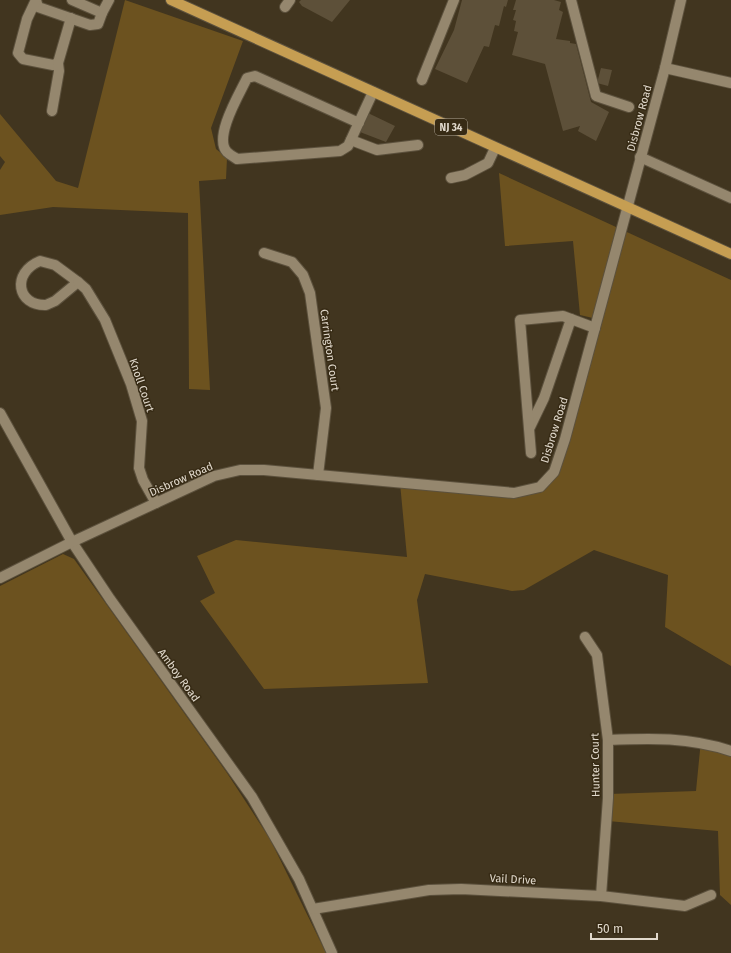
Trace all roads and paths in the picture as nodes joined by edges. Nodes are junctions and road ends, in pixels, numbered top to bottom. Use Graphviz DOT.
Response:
graph roads {
  1 [pos="72,0"];
  2 [pos="109,0"];
  3 [pos="171,0"];
  4 [pos="454,0"];
  5 [pos="571,0"];
  6 [pos="681,0"];
  7 [pos="36,1"];
  8 [pos="185,3"];
  9 [pos="102,13"];
  10 [pos="72,18"];
  11 [pos="58,63"];
  12 [pos="665,68"];
  13 [pos="422,80"];
  14 [pos="731,83"];
  15 [pos="374,92"];
  16 [pos="629,107"];
  17 [pos="52,111"];
  18 [pos="359,123"];
  19 [pos="351,140"];
  20 [pos="418,145"];
  21 [pos="495,148"];
  22 [pos="640,157"];
  23 [pos="451,178"];
  24 [pos="731,198"];
  25 [pos="628,208"];
  26 [pos="264,253"];
  27 [pos="731,254"];
  28 [pos="78,282"];
  29 [pos="571,319"];
  30 [pos="595,328"];
  31 [pos="0,413"];
  32 [pos="530,429"];
  33 [pos="531,453"];
  34 [pos="318,475"];
  35 [pos="156,503"];
  36 [pos="72,542"];
  37 [pos="0,578"];
  38 [pos="585,637"];
  39 [pos="608,740"];
  40 [pos="731,751"];
  41 [pos="711,895"];
  42 [pos="601,896"];
  43 [pos="313,909"];
  44 [pos="332,953"];
  1 -- 9 [label="street"];
  2 -- 9 [label="street"];
  3 -- 8 [label="main road, NJ 34"];
  4 -- 13 [label="street"];
  5 -- 16 [label="street"];
  6 -- 12 [label="street, Disbrow Road"];
  7 -- 10 [label="street"];
  7 -- 11 [label="street"];
  8 -- 15 [label="main road, NJ 34"];
  9 -- 10 [label="street"];
  10 -- 11 [label="street"];
  11 -- 17 [label="street"];
  12 -- 14 [label="street"];
  12 -- 22 [label="street, Disbrow Road"];
  15 -- 18 [label="street"];
  15 -- 21 [label="main road, NJ 34"];
  18 -- 19 [label="street"];
  18 -- 19 [label="street"];
  19 -- 20 [label="street"];
  21 -- 23 [label="street"];
  21 -- 25 [label="main road, NJ 34"];
  22 -- 24 [label="street"];
  22 -- 25 [label="street, Disbrow Road"];
  25 -- 27 [label="main road, NJ 34"];
  25 -- 30 [label="street, Disbrow Road"];
  26 -- 34 [label="street, Carrington Court"];
  28 -- 28 [label="street, Knoll Court"];
  28 -- 35 [label="street, Knoll Court"];
  29 -- 30 [label="street"];
  29 -- 32 [label="street"];
  29 -- 32 [label="street"];
  30 -- 34 [label="street, Disbrow Road"];
  31 -- 36 [label="street, Amboy Road"];
  32 -- 33 [label="street"];
  34 -- 35 [label="street, Disbrow Road"];
  35 -- 36 [label="street, Disbrow Road"];
  36 -- 37 [label="street, Disbrow Road"];
  36 -- 43 [label="street, Amboy Road"];
  38 -- 39 [label="street, Hunter Court"];
  39 -- 40 [label="street"];
  39 -- 42 [label="street, Hunter Court"];
  41 -- 42 [label="street, Vail Drive"];
  42 -- 43 [label="street, Vail Drive"];
  43 -- 44 [label="street, Amboy Road"];
}
